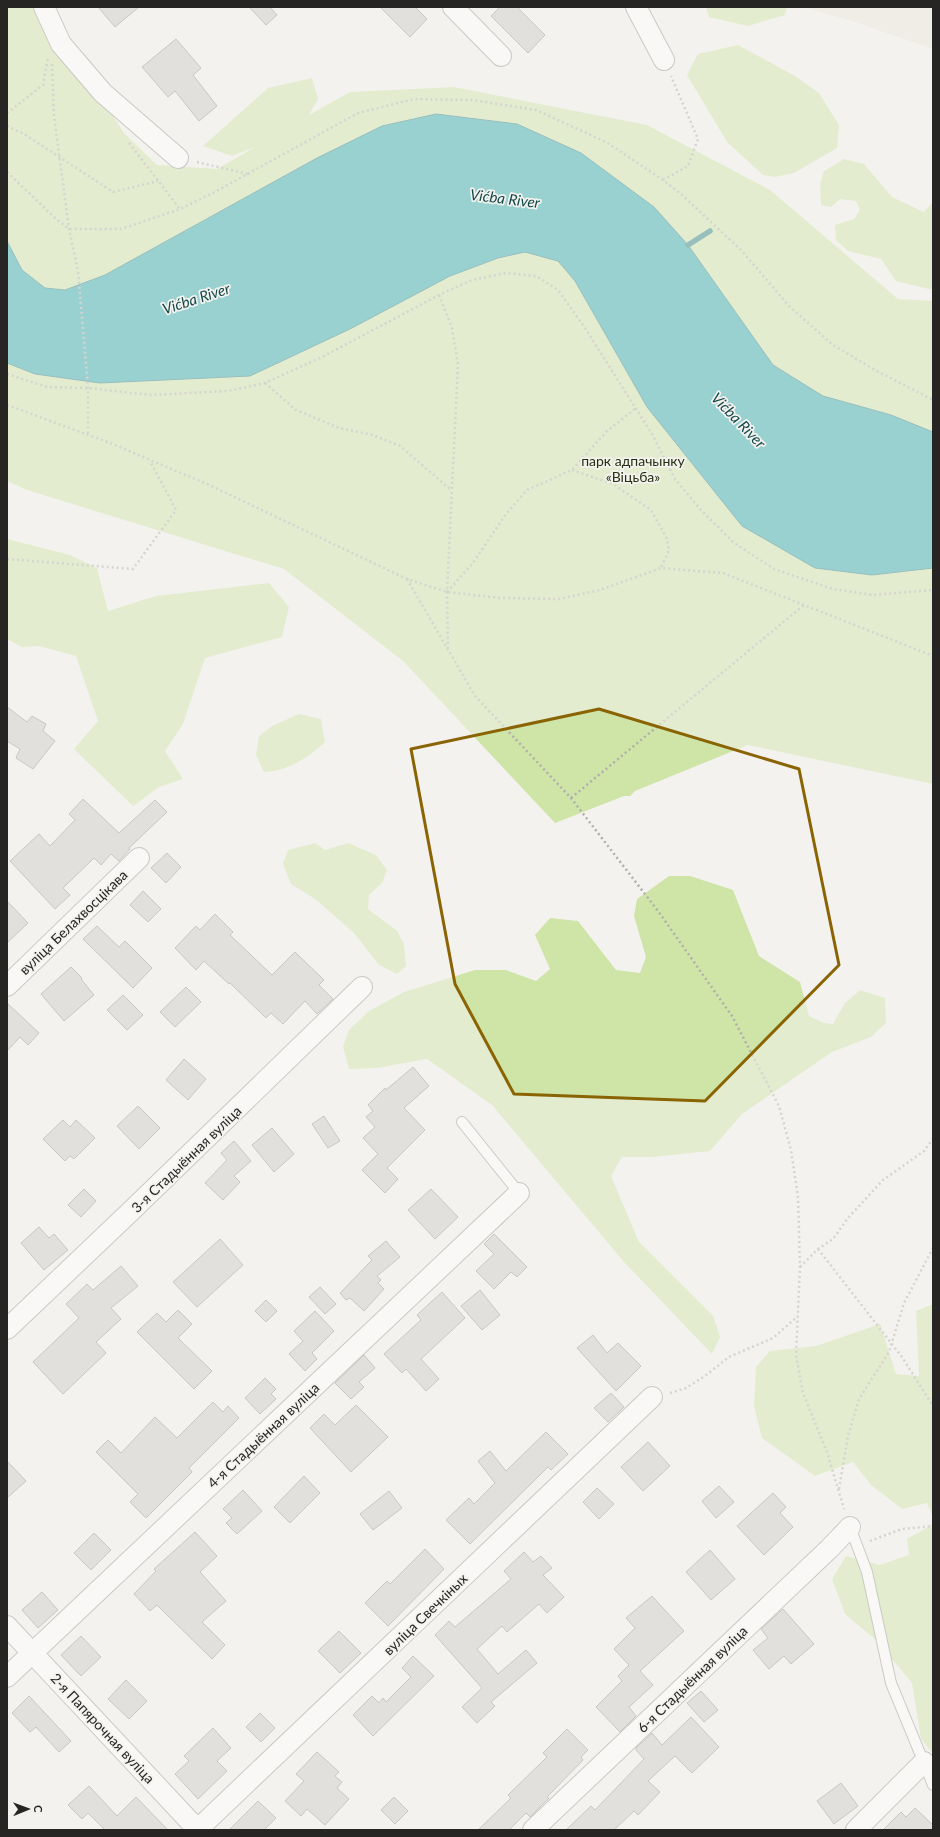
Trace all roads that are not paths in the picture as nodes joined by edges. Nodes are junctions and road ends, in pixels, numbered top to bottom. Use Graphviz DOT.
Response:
graph roads {
  1 [pos="44,7"];
  2 [pos="454,7"];
  3 [pos="636,7"];
  4 [pos="501,56"];
  5 [pos="664,60"];
  6 [pos="178,158"];
  7 [pos="139,858"];
  8 [pos="7,986"];
  9 [pos="362,987"];
  10 [pos="462,1122"];
  11 [pos="519,1192"];
  12 [pos="7,1328"];
  13 [pos="652,1397"];
  14 [pos="850,1527"];
  15 [pos="7,1626"];
  16 [pos="33,1652"];
  17 [pos="7,1677"];
  18 [pos="924,1762"];
  19 [pos="933,1785"];
  20 [pos="198,1830"];
  21 [pos="533,1830"];
  22 [pos="856,1830"];
  1 -- 6 [label="street"];
  2 -- 4 [label="street"];
  3 -- 5 [label="street"];
  7 -- 8 [label="street, вуліца Белахвосцікава"];
  9 -- 12 [label="street, 3-я Стадыённая вуліца"];
  10 -- 11 [label="lane"];
  11 -- 16 [label="street, 4-я Стадыённая вуліца"];
  13 -- 20 [label="street, вуліца Свечкіных"];
  14 -- 18 [label="lane"];
  14 -- 21 [label="street, 6-я Стадыённая вуліца"];
  15 -- 16 [label="street, 2-я Папярочная вуліца"];
  16 -- 17 [label="street, 4-я Стадыённая вуліца"];
  16 -- 20 [label="street, 2-я Папярочная вуліца"];
  18 -- 19 [label="lane"];
  18 -- 22 [label="street"];
}
